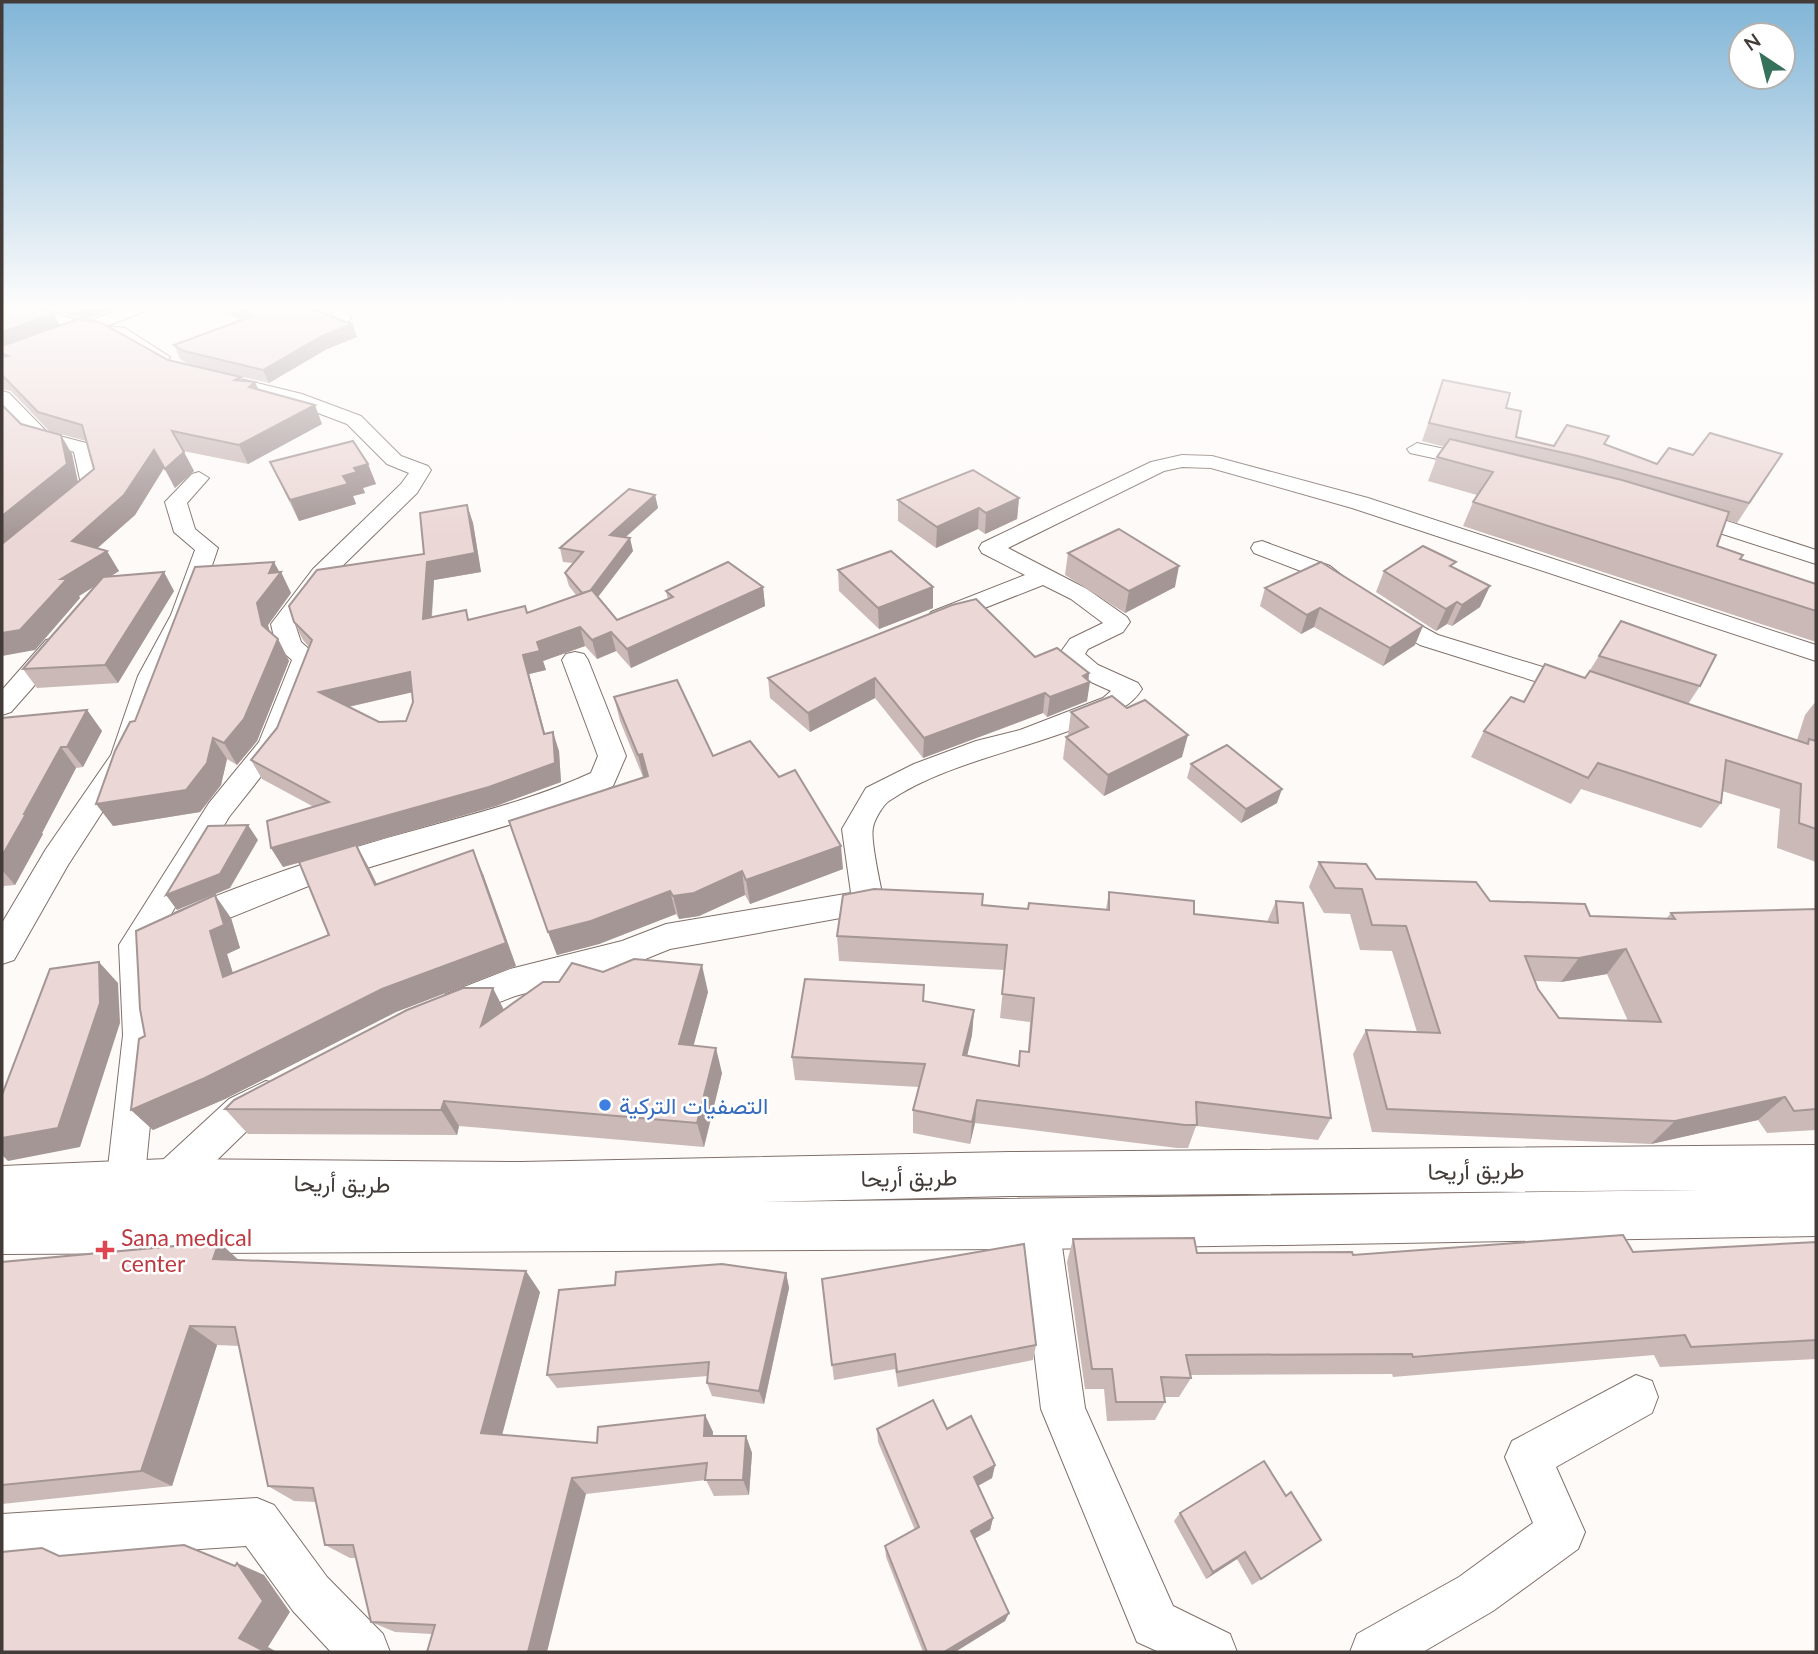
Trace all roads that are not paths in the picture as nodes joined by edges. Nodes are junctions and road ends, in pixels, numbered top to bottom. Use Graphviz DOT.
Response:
graph roads {
  1 [pos="244,385"];
  2 [pos="5,405"];
  3 [pos="1417,449"];
  4 [pos="1494,464"];
  5 [pos="199,478"];
  6 [pos="1664,508"];
  7 [pos="52,519"];
  8 [pos="1262,548"];
  9 [pos="1816,557"];
  10 [pos="1044,576"];
  11 [pos="74,624"];
  12 [pos="918,626"];
  13 [pos="1816,653"];
  14 [pos="575,660"];
  15 [pos="1596,692"];
  16 [pos="2,706"];
  17 [pos="135,946"];
  18 [pos="2,951"];
  19 [pos="434,1014"];
  20 [pos="295,1082"];
  21 [pos="1816,1167"];
  22 [pos="146,1184"];
  23 [pos="2,1189"];
  24 [pos="1816,1212"];
  25 [pos="1040,1225"];
  26 [pos="2,1230"];
  27 [pos="1636,1397"];
  28 [pos="2,1538"];
  29 [pos="365,1652"];
  30 [pos="1212,1652"];
  31 [pos="1375,1652"];
  1 -- 17 [label="street"];
  2 -- 7 [label="street"];
  3 -- 4 [label="street"];
  5 -- 18 [label="street"];
  6 -- 9 [label="street"];
  8 -- 15 [label="street"];
  10 -- 12 [label="street"];
  10 -- 13 [label="street"];
  10 -- 19 [label="street"];
  11 -- 16 [label="street"];
  14 -- 17 [label="street"];
  17 -- 22 [label="street"];
  20 -- 22 [label="street"];
  21 -- 22 [label="main road, طريق أريحا"];
  22 -- 23 [label="main road, طريق أريحا"];
  24 -- 25 [label="main road"];
  25 -- 26 [label="main road"];
  25 -- 30 [label="street"];
  27 -- 31 [label="street"];
  28 -- 29 [label="street"];
}
